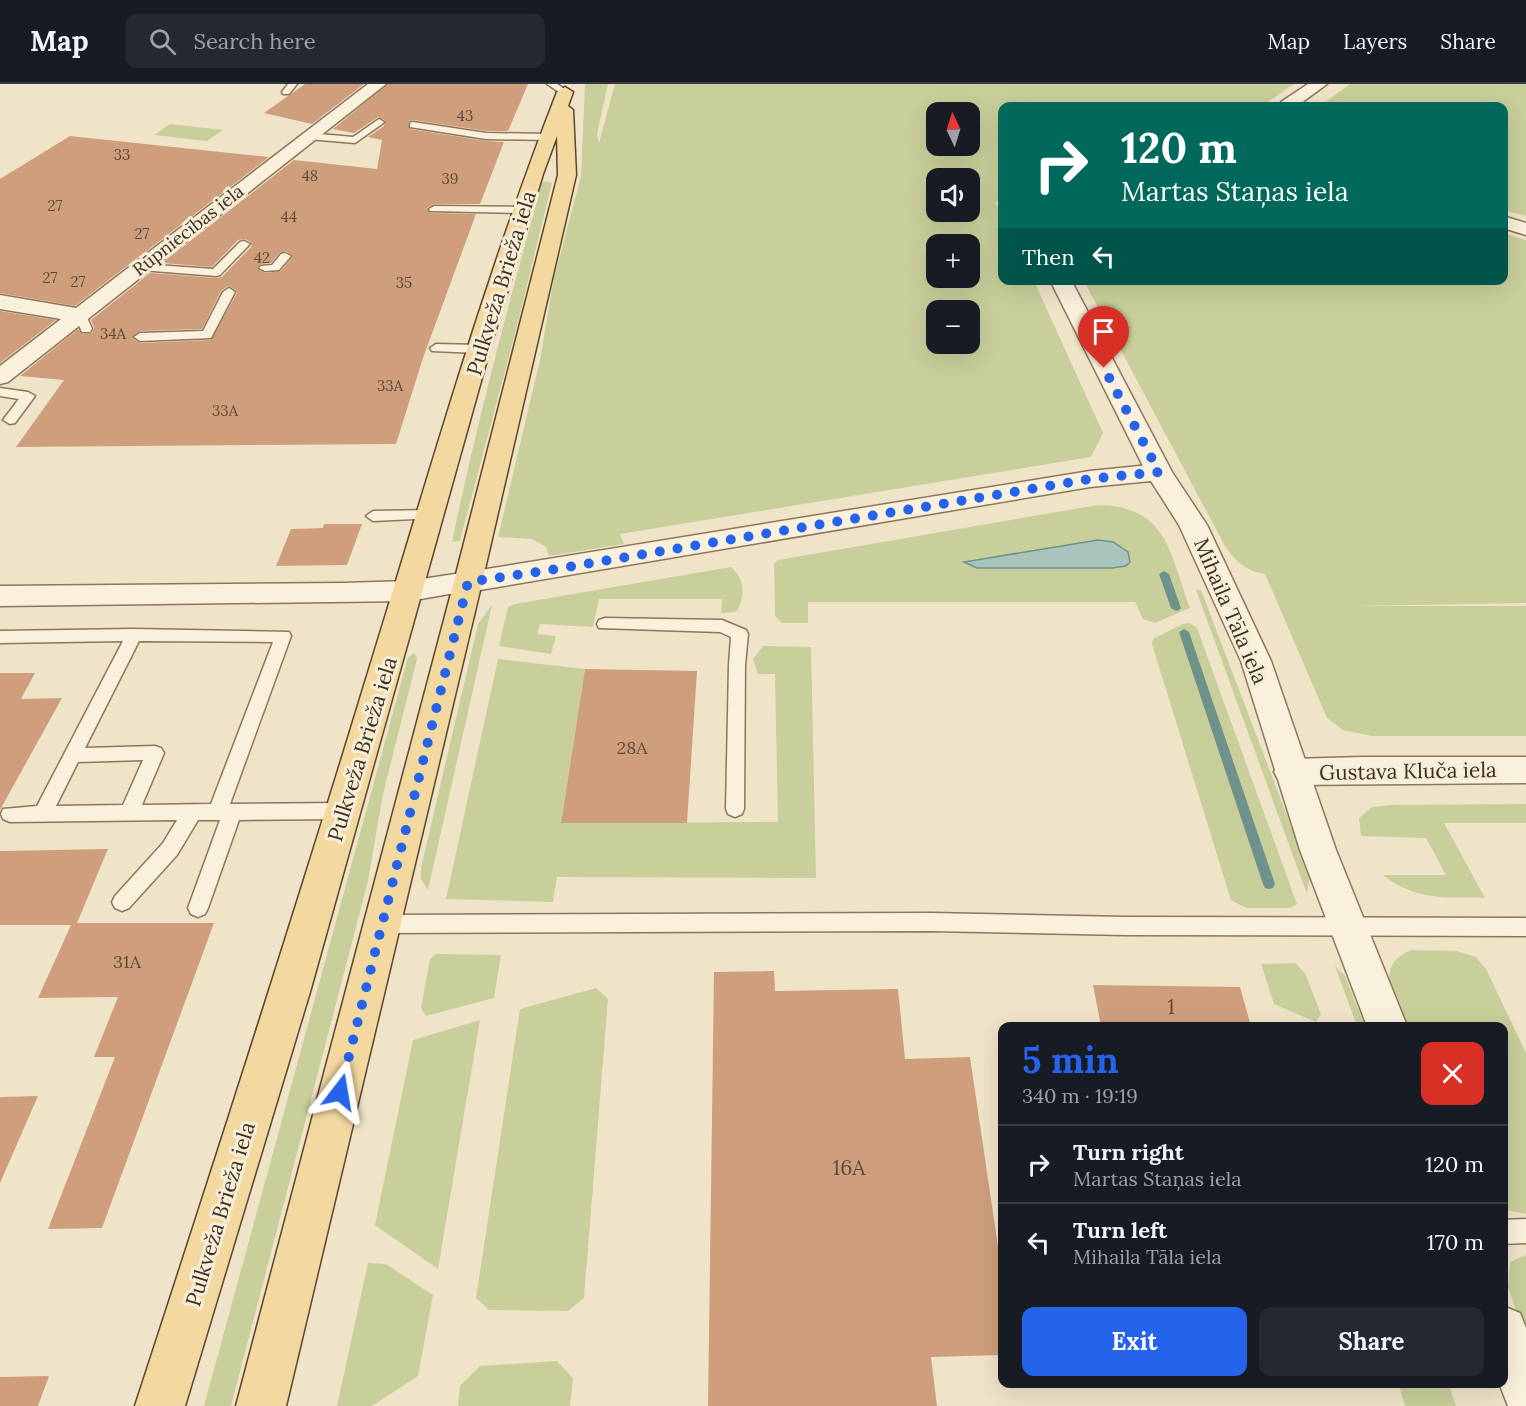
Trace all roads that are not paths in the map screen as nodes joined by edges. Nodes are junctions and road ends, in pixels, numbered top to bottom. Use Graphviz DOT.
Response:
graph roads {
  1 [pos="293,84"];
  2 [pos="378,84"];
  3 [pos="1319,84"];
  4 [pos="560,86"];
  5 [pos="286,92"];
  6 [pos="1293,102"];
  7 [pos="379,122"];
  8 [pos="412,125"];
  9 [pos="308,136"];
  10 [pos="548,137"];
  11 [pos="355,140"];
  12 [pos="342,153"];
  13 [pos="551,175"];
  14 [pos="435,209"];
  15 [pos="523,210"];
  16 [pos="1508,224"];
  17 [pos="1526,229"];
  18 [pos="244,244"];
  19 [pos="285,256"];
  20 [pos="223,265"];
  21 [pos="141,267"];
  22 [pos="243,267"];
  23 [pos="265,268"];
  24 [pos="1063,285"];
  25 [pos="229,292"];
  26 [pos="0,302"];
  27 [pos="83,322"];
  28 [pos="140,337"];
  29 [pos="436,348"];
  30 [pos="479,350"];
  31 [pos="0,377"];
  32 [pos="0,392"];
  33 [pos="10,420"];
  34 [pos="1159,472"];
  35 [pos="431,515"];
  36 [pos="373,516"];
  37 [pos="468,582"];
  38 [pos="409,591"];
  39 [pos="0,596"];
  40 [pos="605,624"];
  41 [pos="134,635"];
  42 [pos="0,637"];
  43 [pos="74,755"];
  44 [pos="1526,770"];
  45 [pos="1291,772"];
  46 [pos="735,809"];
  47 [pos="343,811"];
  48 [pos="225,812"];
  49 [pos="129,813"];
  50 [pos="192,813"];
  51 [pos="10,814"];
  52 [pos="42,814"];
  53 [pos="122,902"];
  54 [pos="198,908"];
  55 [pos="383,924"];
  56 [pos="1349,927"];
  57 [pos="1526,927"];
  58 [pos="1385,1022"];
  59 [pos="1526,1231"];
  60 [pos="1508,1232"];
  61 [pos="1508,1343"];
  62 [pos="1526,1390"];
  63 [pos="160,1406"];
  64 [pos="261,1406"];
  1 -- 5 [label="lane"];
  2 -- 9 [label="street, Rūpniecības iela"];
  3 -- 6 [label="street"];
  4 -- 10 [label="main road, Pulkveža Brieža iela"];
  4 -- 13 [label="main road, Pulkveža Brieža iela"];
  7 -- 11 [label="lane"];
  8 -- 10 [label="lane"];
  9 -- 11 [label="lane"];
  9 -- 21 [label="street, Rūpniecības iela"];
  10 -- 13 [label="main road, Pulkveža Brieža iela"];
  11 -- 12 [label="lane"];
  13 -- 15 [label="main road, Pulkveža Brieža iela"];
  13 -- 37 [label="main road, Pulkveža Brieža iela"];
  14 -- 15 [label="lane"];
  15 -- 30 [label="main road, Pulkveža Brieža iela"];
  16 -- 17 [label="street"];
  18 -- 20 [label="lane"];
  19 -- 23 [label="lane"];
  20 -- 21 [label="lane"];
  20 -- 22 [label="lane"];
  21 -- 27 [label="street, Rūpniecības iela"];
  24 -- 34 [label="street, Mihaila Tāla iela"];
  25 -- 28 [label="lane"];
  26 -- 27 [label="street"];
  27 -- 31 [label="street, Rūpniecības iela"];
  29 -- 30 [label="lane"];
  30 -- 35 [label="main road, Pulkveža Brieža iela"];
  32 -- 33 [label="lane"];
  34 -- 37 [label="street"];
  34 -- 45 [label="street, Mihaila Tāla iela"];
  35 -- 36 [label="lane"];
  35 -- 38 [label="main road, Pulkveža Brieža iela"];
  37 -- 38 [label="street"];
  37 -- 55 [label="main road, Pulkveža Brieža iela"];
  38 -- 39 [label="street"];
  38 -- 47 [label="main road, Pulkveža Brieža iela"];
  40 -- 46 [label="lane"];
  41 -- 42 [label="lane"];
  41 -- 43 [label="lane"];
  41 -- 48 [label="lane"];
  43 -- 49 [label="lane"];
  43 -- 52 [label="lane"];
  44 -- 45 [label="street, Gustava Kluča iela"];
  45 -- 56 [label="street, Mihaila Tāla iela"];
  47 -- 48 [label="lane"];
  47 -- 63 [label="main road, Pulkveža Brieža iela"];
  48 -- 50 [label="lane"];
  48 -- 54 [label="lane"];
  49 -- 50 [label="lane"];
  49 -- 52 [label="lane"];
  50 -- 53 [label="lane"];
  51 -- 52 [label="lane"];
  55 -- 56 [label="lane"];
  55 -- 64 [label="main road, Pulkveža Brieža iela"];
  56 -- 57 [label="lane"];
  56 -- 58 [label="street, Mihaila Tāla iela"];
  59 -- 60 [label="lane"];
  61 -- 62 [label="street"];
}
